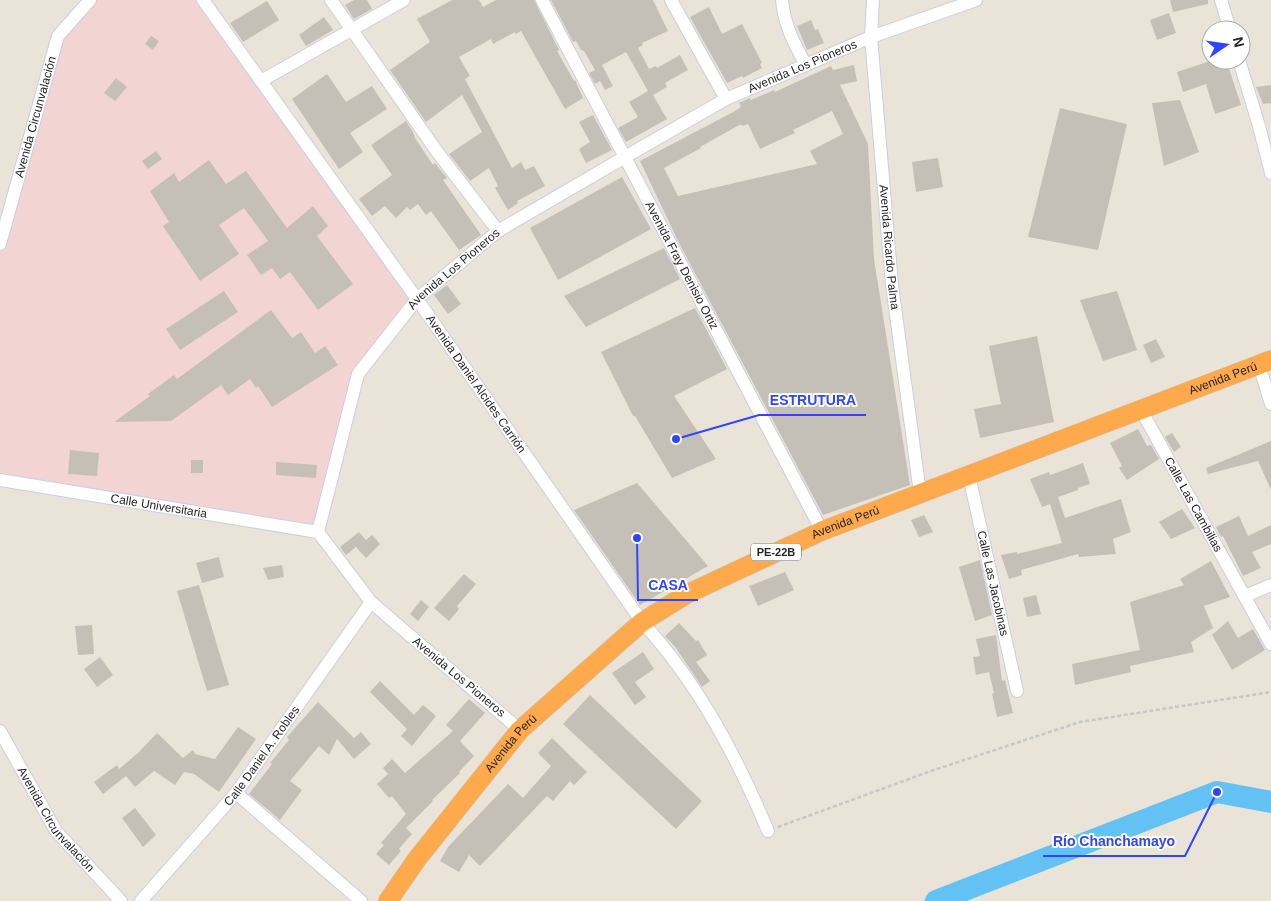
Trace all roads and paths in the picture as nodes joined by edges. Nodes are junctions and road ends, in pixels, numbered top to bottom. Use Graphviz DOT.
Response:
graph roads {
  1 [pos="90,0"];
  2 [pos="204,0"];
  3 [pos="331,0"];
  4 [pos="404,0"];
  5 [pos="542,0"];
  6 [pos="671,0"];
  7 [pos="782,0"];
  8 [pos="873,0"];
  9 [pos="976,0"];
  10 [pos="1221,0"];
  11 [pos="1227,20"];
  12 [pos="352,29"];
  13 [pos="872,37"];
  14 [pos="806,66"];
  15 [pos="1243,70"];
  16 [pos="261,81"];
  17 [pos="726,99"];
  18 [pos="1265,124"];
  19 [pos="624,157"];
  20 [pos="1271,173"];
  21 [pos="498,231"];
  22 [pos="0,244"];
  23 [pos="417,299"];
  24 [pos="1265,362"];
  25 [pos="1271,404"];
  26 [pos="1141,410"];
  27 [pos="969,476"];
  28 [pos="0,480"];
  29 [pos="920,493"];
  30 [pos="822,531"];
  31 [pos="318,532"];
  32 [pos="1271,585"];
  33 [pos="1245,596"];
  34 [pos="371,602"];
  35 [pos="642,622"];
  36 [pos="1271,644"];
  37 [pos="1016,691"];
  38 [pos="1271,692"];
  39 [pos="0,730"];
  40 [pos="520,730"];
  41 [pos="236,793"];
  42 [pos="768,831"];
  43 [pos="121,901"];
  44 [pos="141,901"];
  45 [pos="361,901"];
  46 [pos="388,901"];
  1 -- 22 [label="street, Avenida Circunvalación"];
  2 -- 16 [label="street, Avenida Daniel Alcides Carrión"];
  3 -- 12 [label="street"];
  4 -- 12 [label="street"];
  5 -- 19 [label="street, Avenida Fray Denisio Ortiz"];
  6 -- 17 [label="street"];
  7 -- 14 [label="street"];
  8 -- 13 [label="street, Avenida Ricardo Palma"];
  9 -- 13 [label="street, Avenida Los Pioneros"];
  10 -- 11 [label="street"];
  12 -- 16 [label="street"];
  12 -- 21 [label="street"];
  13 -- 14 [label="street, Avenida Los Pioneros"];
  13 -- 29 [label="street, Avenida Ricardo Palma"];
  14 -- 17 [label="street, Avenida Los Pioneros"];
  15 -- 18 [label="street"];
  16 -- 23 [label="street, Avenida Daniel Alcides Carrión"];
  17 -- 19 [label="street, Avenida Los Pioneros"];
  18 -- 20 [label="street"];
  19 -- 21 [label="street, Avenida Los Pioneros"];
  19 -- 30 [label="street, Avenida Fray Denisio Ortiz"];
  21 -- 23 [label="street, Avenida Los Pioneros"];
  23 -- 31 [label="street, Avenida Los Pioneros"];
  23 -- 35 [label="street, Avenida Daniel Alcides Carrión"];
  24 -- 25 [label="street"];
  24 -- 26 [label="highway, Avenida Perú / PE-22B"];
  26 -- 27 [label="highway, Avenida Perú / PE-22B"];
  26 -- 33 [label="street, Calle Las Cambilias"];
  27 -- 29 [label="highway, Avenida Perú / PE-22B"];
  27 -- 37 [label="street, Calle Las Jacobinas"];
  28 -- 31 [label="street, Calle Universitaria"];
  29 -- 30 [label="highway, Avenida Perú / PE-22B"];
  30 -- 35 [label="highway, Avenida Perú / PE-22B"];
  31 -- 34 [label="street, Avenida Los Pioneros"];
  32 -- 33 [label="street"];
  33 -- 36 [label="street, Calle Las Cambilias"];
  34 -- 40 [label="street, Avenida Los Pioneros"];
  34 -- 41 [label="street, Calle Daniel A. Robles"];
  35 -- 40 [label="highway, Avenida Perú / PE-22B"];
  35 -- 42 [label="street, Avenida Daniel Alcides Carrión"];
  38 -- 42 [label="path"];
  39 -- 43 [label="street, Avenida Circunvalación"];
  40 -- 46 [label="highway, Avenida Perú / PE-22B"];
  41 -- 44 [label="street, Calle Daniel A. Robles"];
  41 -- 45 [label="street"];
}
